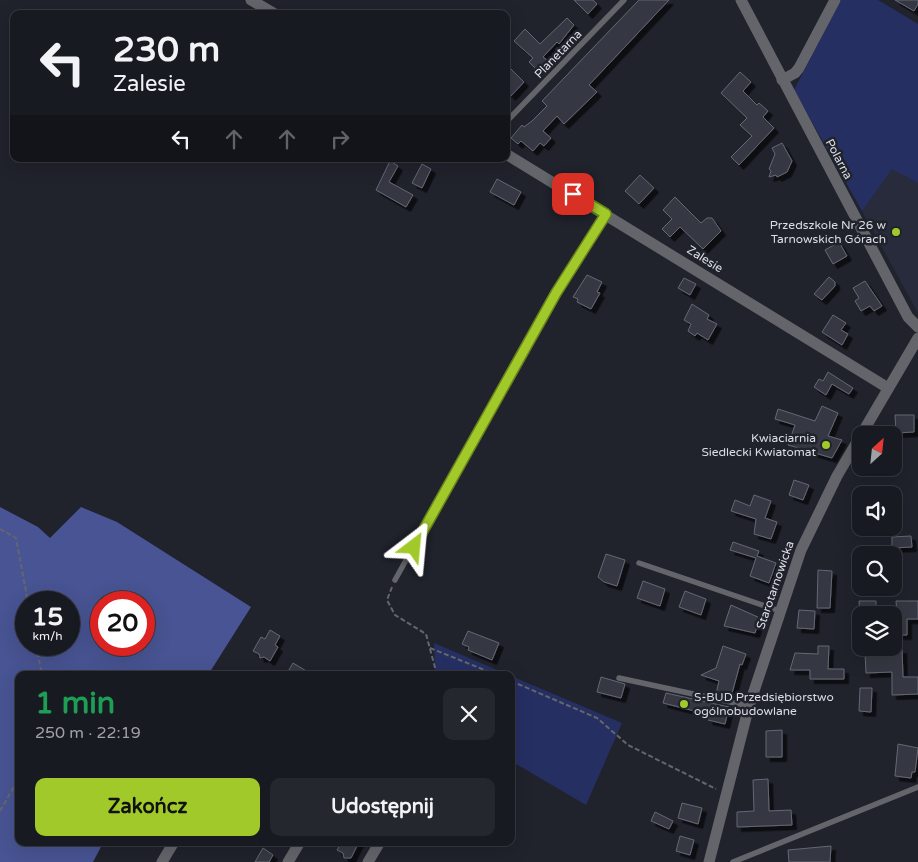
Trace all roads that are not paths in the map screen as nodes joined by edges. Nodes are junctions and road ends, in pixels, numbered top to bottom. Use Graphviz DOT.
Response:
graph roads {
  1 [pos="251,0"];
  2 [pos="624,0"];
  3 [pos="740,0"];
  4 [pos="835,0"];
  5 [pos="268,10"];
  6 [pos="782,80"];
  7 [pos="510,118"];
  8 [pos="510,156"];
  9 [pos="606,214"];
  10 [pos="918,327"];
  11 [pos="918,338"];
  12 [pos="888,388"];
  13 [pos="639,562"];
  14 [pos="395,580"];
  15 [pos="780,611"];
  16 [pos="619,678"];
  17 [pos="749,706"];
  18 [pos="918,787"];
  19 [pos="172,846"];
  20 [pos="298,846"];
  21 [pos="378,846"];
  22 [pos="162,862"];
  23 [pos="288,862"];
  24 [pos="368,862"];
  25 [pos="709,862"];
  26 [pos="734,862"];
  1 -- 5 [label="street"];
  2 -- 7 [label="lane, Planetarna"];
  3 -- 6 [label="street, Polarna"];
  4 -- 6 [label="street"];
  6 -- 10 [label="street, Polarna"];
  8 -- 9 [label="street, Zalesie"];
  9 -- 12 [label="street, Zalesie"];
  9 -- 14 [label="lane"];
  11 -- 12 [label="street, Starotarnowicka"];
  12 -- 15 [label="street, Starotarnowicka"];
  13 -- 15 [label="lane"];
  15 -- 17 [label="street, Starotarnowicka"];
  16 -- 17 [label="lane"];
  17 -- 25 [label="street, Starotarnowicka"];
  18 -- 26 [label="lane"];
  19 -- 22 [label="street"];
  20 -- 23 [label="street"];
  21 -- 24 [label="street"];
}
